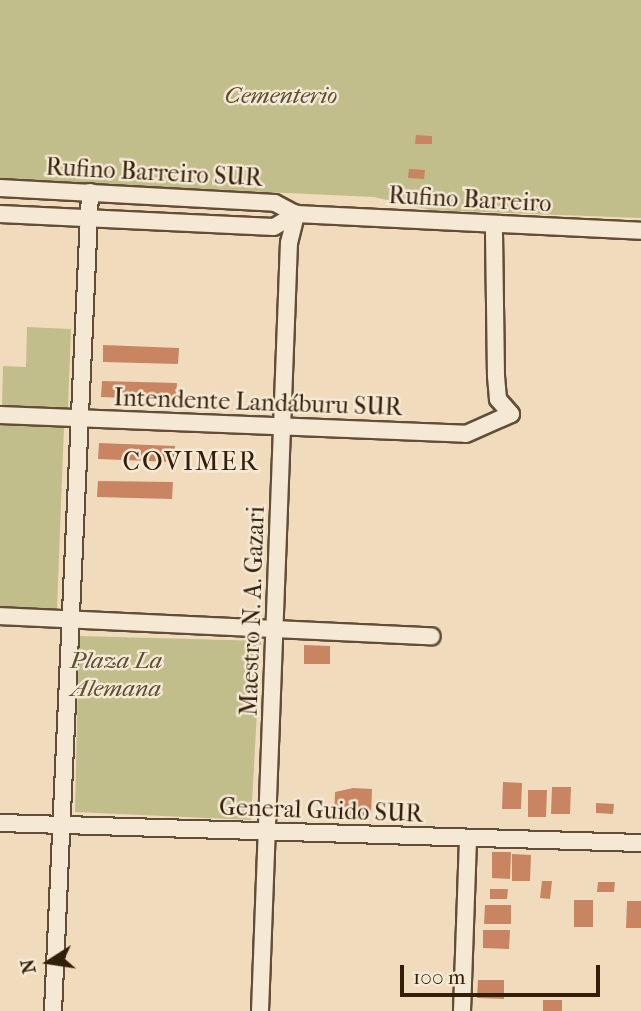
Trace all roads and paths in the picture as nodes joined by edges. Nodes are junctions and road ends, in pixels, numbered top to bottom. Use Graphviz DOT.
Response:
graph roads {
  1 [pos="0,188"];
  2 [pos="90,192"];
  3 [pos="0,214"];
  4 [pos="296,214"];
  5 [pos="88,219"];
  6 [pos="494,224"];
  7 [pos="641,231"];
  8 [pos="0,415"];
  9 [pos="79,419"];
  10 [pos="283,428"];
  11 [pos="0,616"];
  12 [pos="70,619"];
  13 [pos="275,628"];
  14 [pos="432,636"];
  15 [pos="0,823"];
  16 [pos="61,826"];
  17 [pos="268,833"];
  18 [pos="468,838"];
  19 [pos="641,843"];
  20 [pos="52,1011"];
  21 [pos="260,1011"];
  22 [pos="462,1011"];
  1 -- 2 [label="street, Rufino Barreiro SUR"];
  2 -- 4 [label="street, Rufino Barreiro SUR"];
  2 -- 5 [label="street"];
  3 -- 5 [label="street, Rufino Barreiro SUR"];
  4 -- 5 [label="street, Rufino Barreiro SUR"];
  4 -- 6 [label="street, Rufino Barreiro"];
  4 -- 10 [label="street, Maestro N. A. Gazari"];
  5 -- 9 [label="street"];
  6 -- 7 [label="street, Rufino Barreiro"];
  6 -- 10 [label="street, Intendente Landáburu SUR"];
  8 -- 9 [label="street, Intendente Landáburu SUR"];
  9 -- 10 [label="street, Intendente Landáburu SUR"];
  9 -- 12 [label="street"];
  10 -- 13 [label="street, Maestro N. A. Gazari"];
  11 -- 12 [label="street"];
  12 -- 13 [label="street"];
  12 -- 16 [label="street"];
  13 -- 14 [label="street"];
  13 -- 17 [label="street, Maestro N. A. Gazari"];
  15 -- 16 [label="street, General Guido SUR"];
  16 -- 17 [label="street, General Guido SUR"];
  16 -- 20 [label="street"];
  17 -- 18 [label="street, General Guido SUR"];
  17 -- 21 [label="street, Maestro N. A. Gazari"];
  18 -- 19 [label="street, General Guido SUR"];
  18 -- 22 [label="street"];
}
